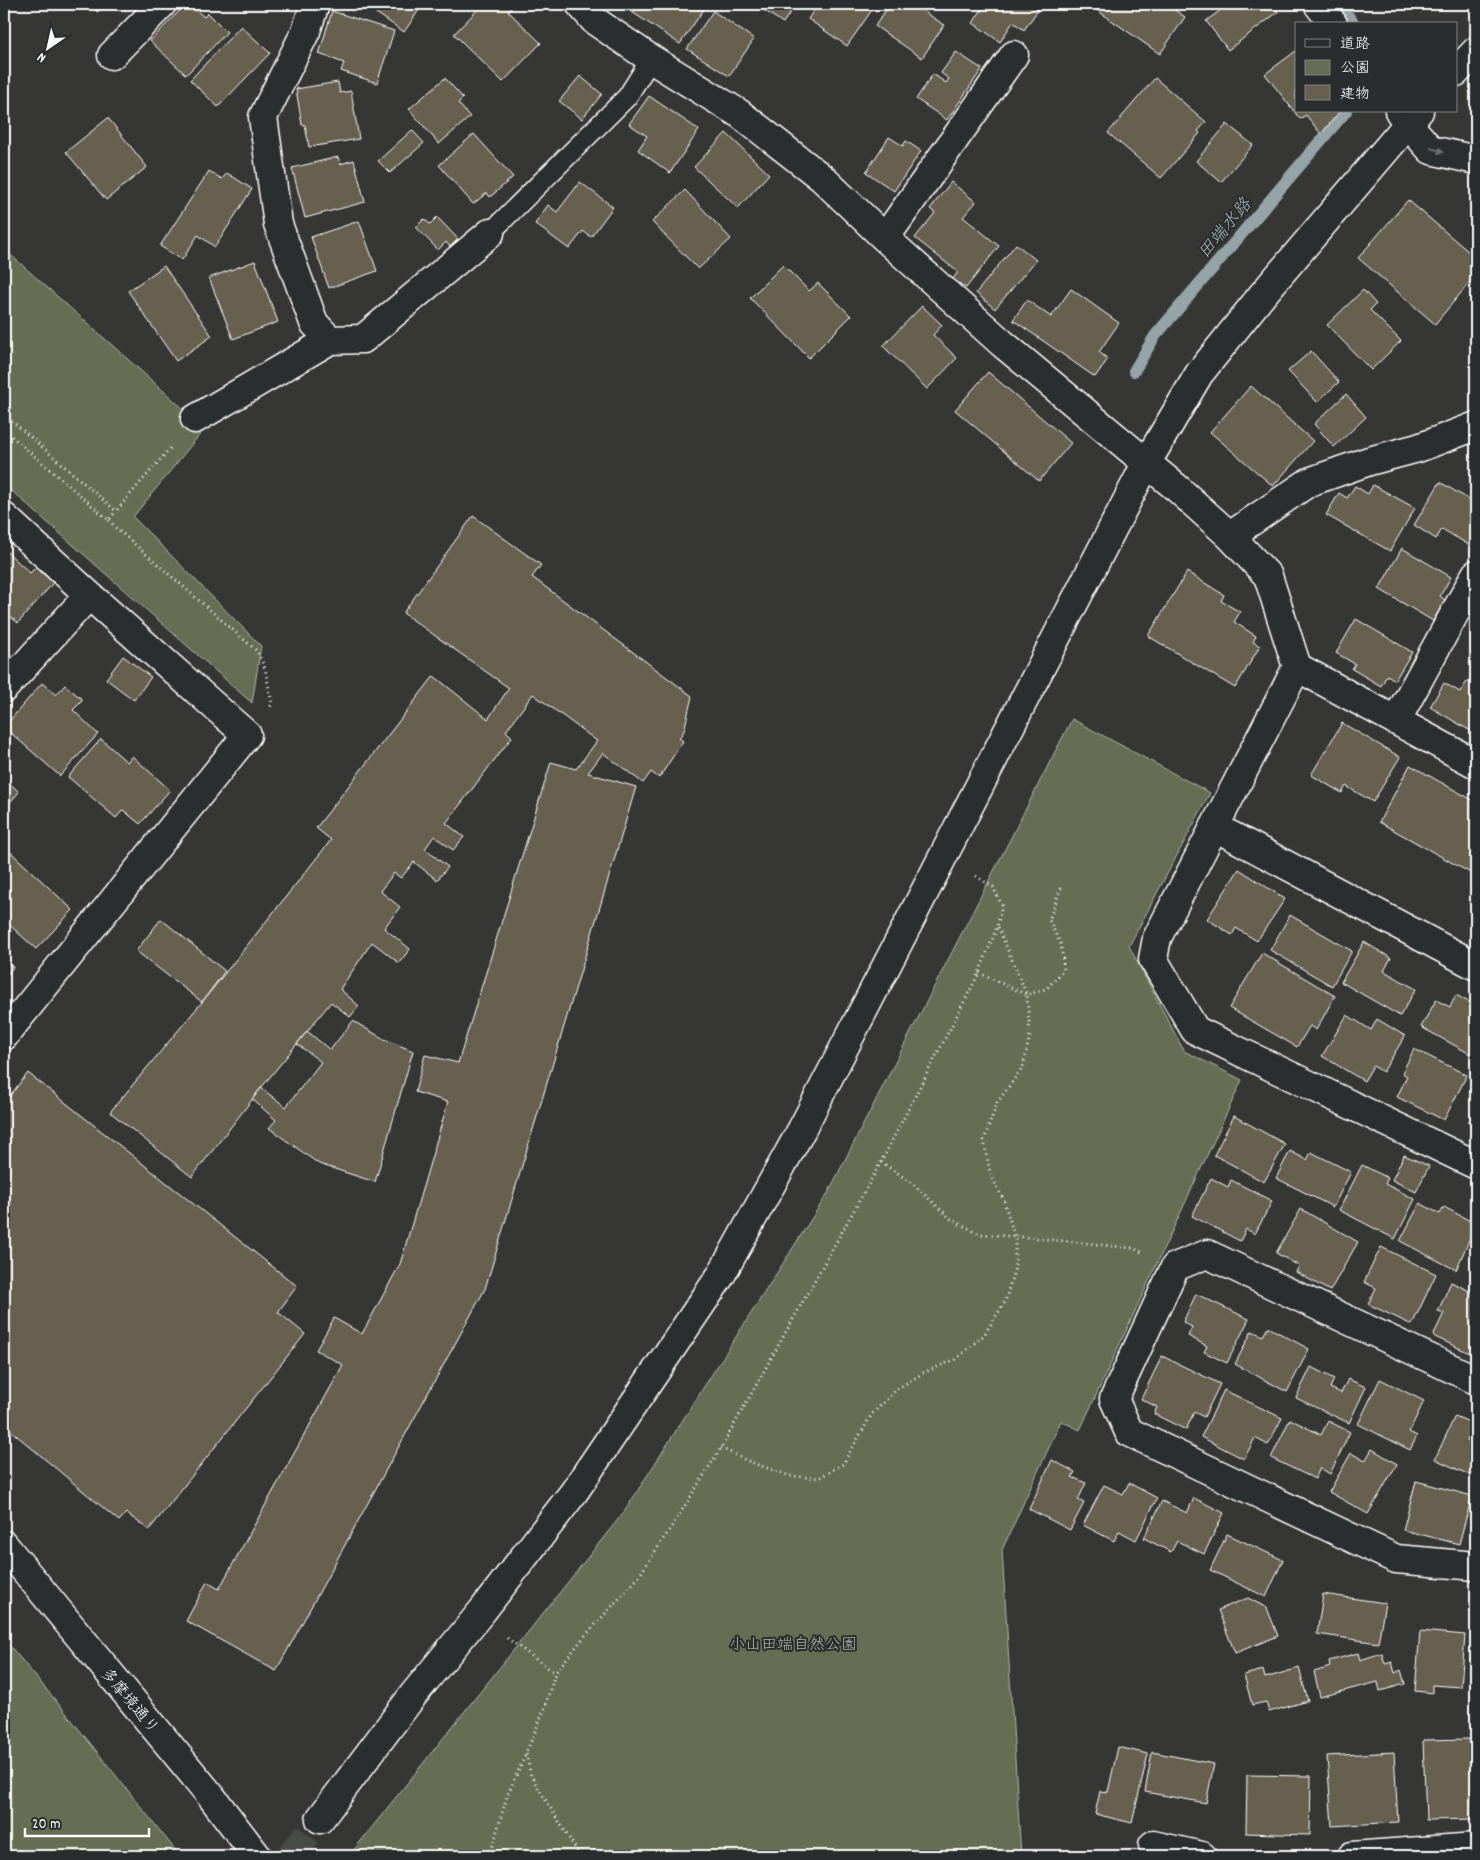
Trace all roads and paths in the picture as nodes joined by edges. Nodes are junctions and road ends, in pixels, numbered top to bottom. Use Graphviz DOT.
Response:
graph roads {
  1 [pos="162,4"];
  2 [pos="315,4"];
  3 [pos="580,4"];
  4 [pos="1318,4"];
  5 [pos="1332,22"];
  6 [pos="1476,51"];
  7 [pos="112,55"];
  8 [pos="1014,55"];
  9 [pos="651,59"];
  10 [pos="1458,70"];
  11 [pos="1409,115"];
  12 [pos="1476,160"];
  13 [pos="490,233"];
  14 [pos="885,238"];
  15 [pos="330,340"];
  16 [pos="4,414"];
  17 [pos="195,419"];
  18 [pos="4,430"];
  19 [pos="1474,431"];
  20 [pos="1146,462"];
  21 [pos="150,472"];
  22 [pos="116,511"];
  23 [pos="4,517"];
  24 [pos="109,520"];
  25 [pos="1230,536"];
  26 [pos="1476,574"];
  27 [pos="89,595"];
  28 [pos="1297,667"];
  29 [pos="4,688"];
  30 [pos="1396,721"];
  31 [pos="247,734"];
  32 [pos="1476,764"];
  33 [pos="1215,827"];
  34 [pos="976,876"];
  35 [pos="1062,885"];
  36 [pos="998,927"];
  37 [pos="1476,966"];
  38 [pos="979,972"];
  39 [pos="1027,995"];
  40 [pos="4,1036"];
  41 [pos="880,1162"];
  42 [pos="1476,1165"];
  43 [pos="1015,1238"];
  44 [pos="1132,1248"];
  45 [pos="1476,1380"];
  46 [pos="721,1448"];
  47 [pos="4,1545"];
  48 [pos="1476,1566"];
  49 [pos="506,1638"];
  50 [pos="555,1673"];
  51 [pos="526,1753"];
  52 [pos="320,1819"];
  53 [pos="1153,1845"];
  54 [pos="1476,1847"];
  55 [pos="256,1856"];
  56 [pos="490,1856"];
  57 [pos="580,1856"];
  58 [pos="1202,1856"];
  59 [pos="1352,1856"];
  1 -- 7 [label="street"];
  2 -- 15 [label="street"];
  3 -- 9 [label="street"];
  4 -- 5 [label="street"];
  6 -- 10 [label="street"];
  8 -- 14 [label="street"];
  9 -- 13 [label="lane"];
  9 -- 14 [label="street"];
  11 -- 12 [label="street, one-way"];
  11 -- 20 [label="street"];
  13 -- 15 [label="street"];
  14 -- 20 [label="street"];
  15 -- 17 [label="street"];
  16 -- 22 [label="path"];
  18 -- 24 [label="path"];
  19 -- 25 [label="street"];
  20 -- 25 [label="street"];
  20 -- 52 [label="street"];
  21 -- 22 [label="path"];
  22 -- 24 [label="path"];
  23 -- 27 [label="street"];
  24 -- 31 [label="path"];
  25 -- 28 [label="street"];
  26 -- 30 [label="street"];
  27 -- 29 [label="street"];
  27 -- 31 [label="street"];
  28 -- 30 [label="street"];
  28 -- 33 [label="street"];
  30 -- 32 [label="street"];
  31 -- 40 [label="street"];
  33 -- 37 [label="street"];
  33 -- 42 [label="street"];
  34 -- 36 [label="path"];
  35 -- 39 [label="path"];
  36 -- 38 [label="path"];
  36 -- 39 [label="path"];
  38 -- 39 [label="path"];
  38 -- 41 [label="path"];
  39 -- 43 [label="path"];
  41 -- 43 [label="path"];
  41 -- 46 [label="path"];
  43 -- 44 [label="path"];
  43 -- 46 [label="path"];
  45 -- 48 [label="street"];
  46 -- 50 [label="path"];
  47 -- 55 [label="street, 多摩境通り"];
  49 -- 50 [label="path"];
  50 -- 51 [label="path"];
  51 -- 56 [label="path"];
  51 -- 57 [label="path"];
  53 -- 58 [label="street"];
  54 -- 59 [label="street"];
}
